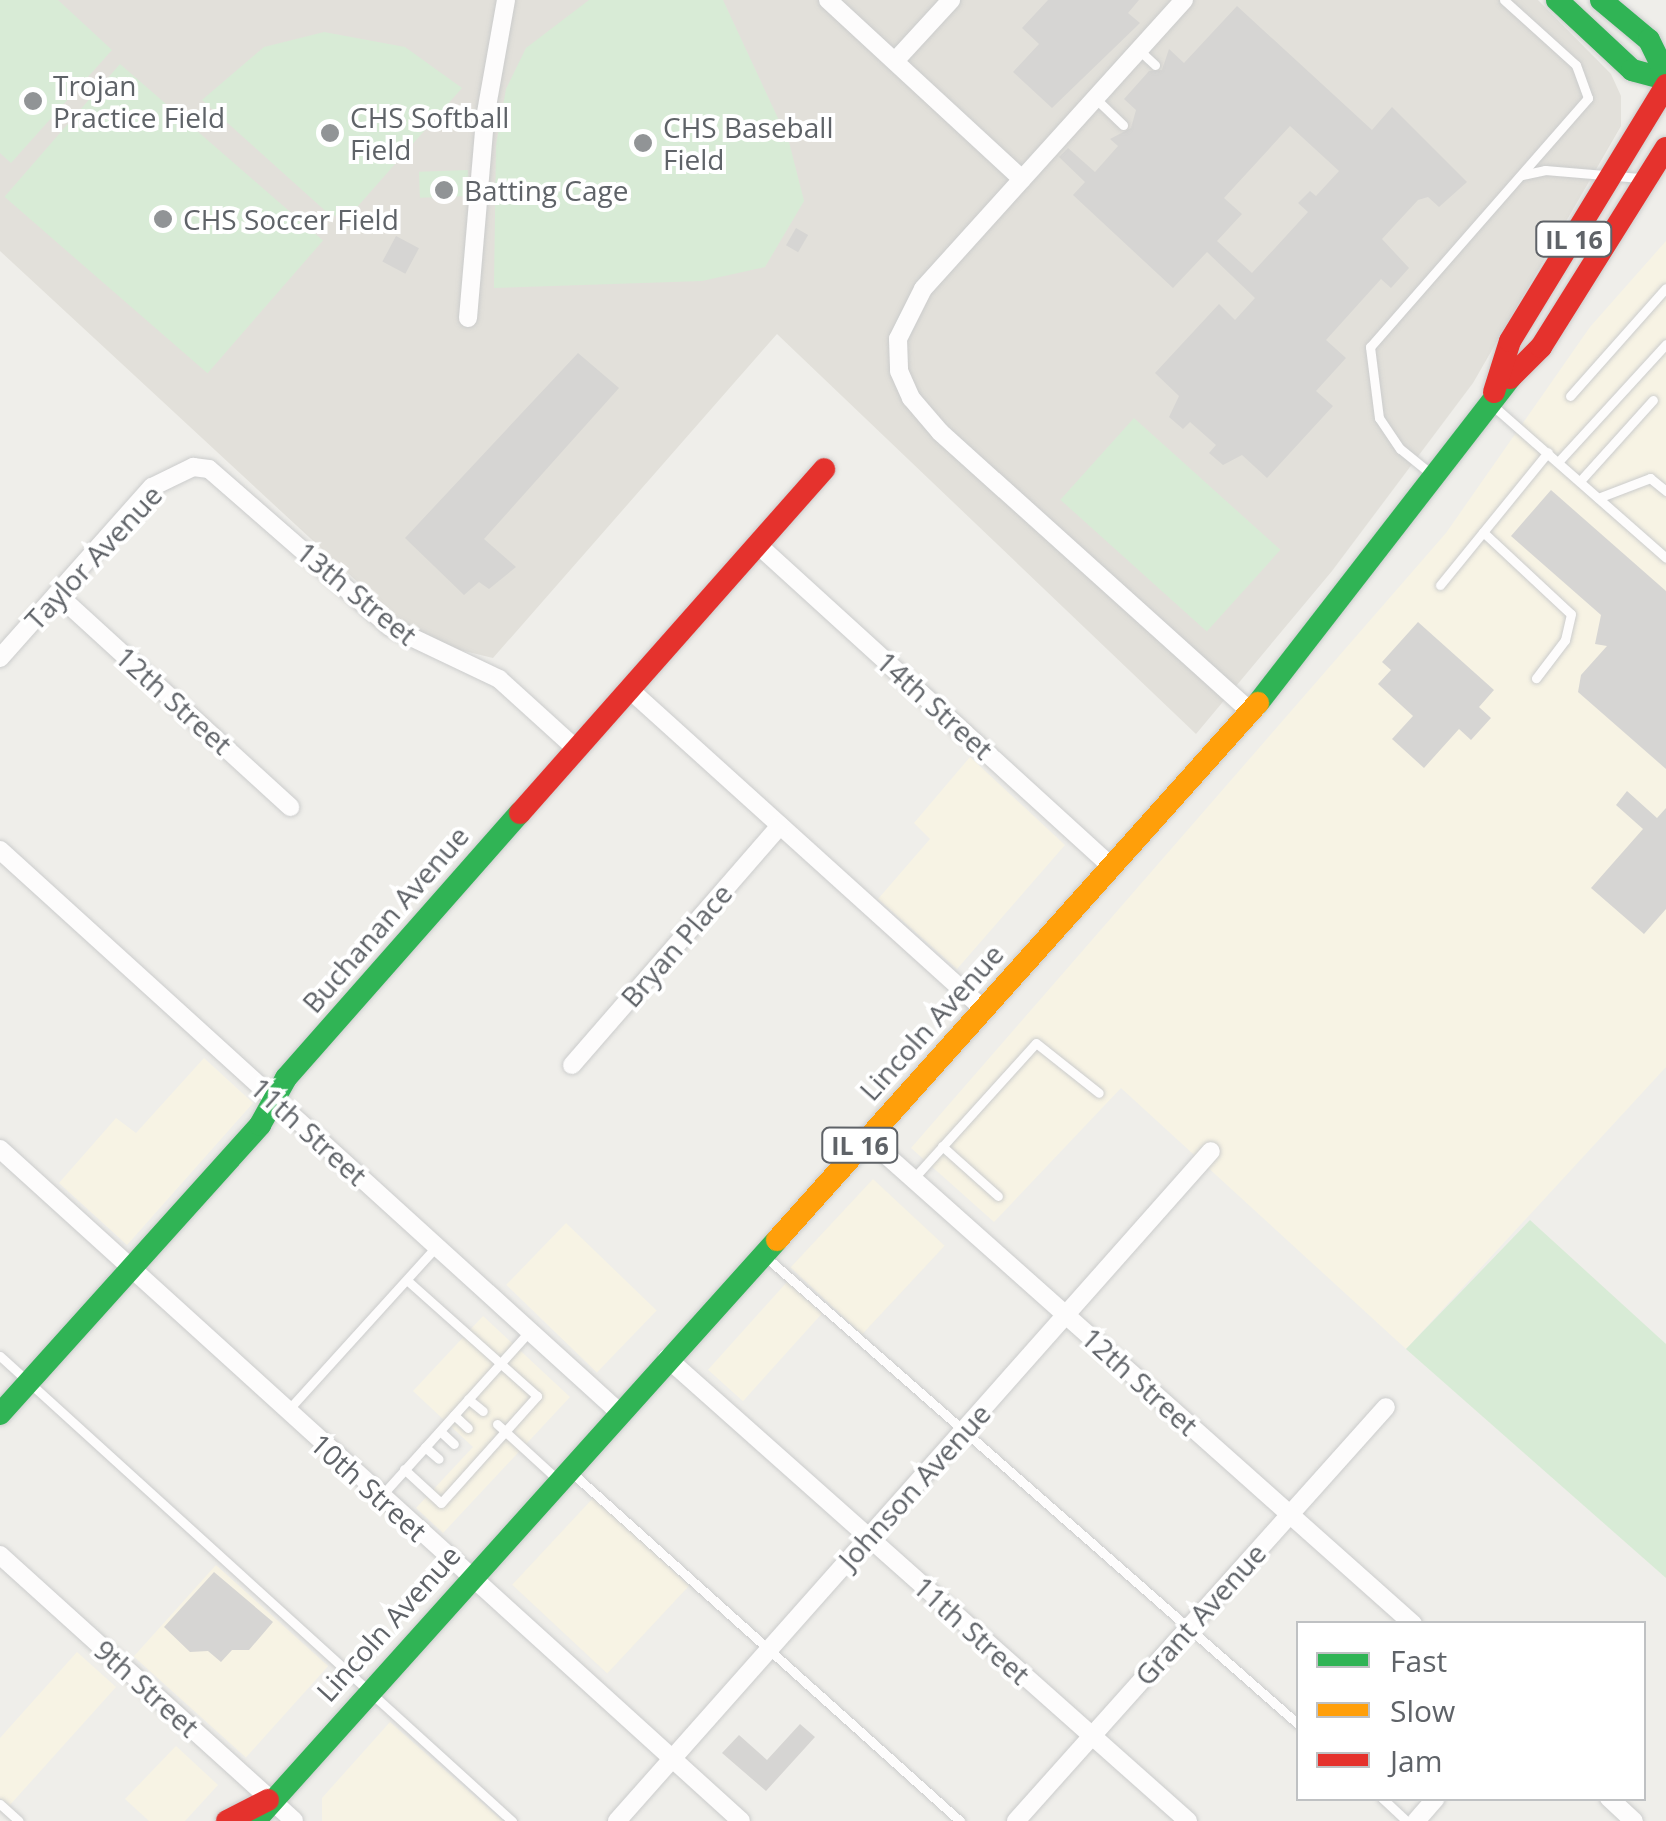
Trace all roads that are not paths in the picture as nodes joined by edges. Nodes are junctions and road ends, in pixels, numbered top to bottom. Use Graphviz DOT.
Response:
graph roads {
  1 [pos="506,0"];
  2 [pos="828,0"];
  3 [pos="950,0"];
  4 [pos="1184,0"];
  5 [pos="1504,0"];
  6 [pos="1557,0"];
  7 [pos="1601,0"];
  8 [pos="1138,50"];
  9 [pos="895,61"];
  10 [pos="1155,65"];
  11 [pos="1666,80"];
  12 [pos="1095,98"];
  13 [pos="1123,125"];
  14 [pos="1666,148"];
  15 [pos="1522,175"];
  16 [pos="1612,176"];
  17 [pos="1022,179"];
  18 [pos="1647,179"];
  19 [pos="1666,288"];
  20 [pos="468,318"];
  21 [pos="1666,344"];
  22 [pos="1570,396"];
  23 [pos="1490,400"];
  24 [pos="1653,400"];
  25 [pos="1548,452"];
  26 [pos="1558,462"];
  27 [pos="193,466"];
  28 [pos="824,469"];
  29 [pos="1435,477"];
  30 [pos="1580,481"];
  31 [pos="1666,490"];
  32 [pos="1598,498"];
  33 [pos="1483,532"];
  34 [pos="757,544"];
  35 [pos="1666,558"];
  36 [pos="1440,585"];
  37 [pos="57,594"];
  38 [pos="0,658"];
  39 [pos="1536,678"];
  40 [pos="628,688"];
  41 [pos="1251,712"];
  42 [pos="574,747"];
  43 [pos="290,807"];
  44 [pos="780,826"];
  45 [pos="0,850"];
  46 [pos="1112,866"];
  47 [pos="983,1009"];
  48 [pos="572,1065"];
  49 [pos="1099,1092"];
  50 [pos="272,1099"];
  51 [pos="867,1138"];
  52 [pos="942,1146"];
  53 [pos="0,1150"];
  54 [pos="1211,1152"];
  55 [pos="912,1179"];
  56 [pos="998,1196"];
  57 [pos="437,1247"];
  58 [pos="762,1254"];
  59 [pos="132,1270"];
  60 [pos="407,1280"];
  61 [pos="1066,1315"];
  62 [pos="530,1331"];
  63 [pos="0,1356"];
  64 [pos="668,1358"];
  65 [pos="500,1364"];
  66 [pos="29,1382"];
  67 [pos="468,1399"];
  68 [pos="1386,1407"];
  69 [pos="287,1412"];
  70 [pos="482,1412"];
  71 [pos="619,1412"];
  72 [pos="0,1414"];
  73 [pos="454,1415"];
  74 [pos="468,1428"];
  75 [pos="501,1428"];
  76 [pos="966,1428"];
  77 [pos="440,1431"];
  78 [pos="481,1439"];
  79 [pos="454,1444"];
  80 [pos="425,1447"];
  81 [pos="490,1447"];
  82 [pos="438,1459"];
  83 [pos="404,1470"];
  84 [pos="563,1474"];
  85 [pos="380,1496"];
  86 [pos="1289,1514"];
  87 [pos="868,1537"];
  88 [pos="0,1556"];
  89 [pos="468,1578"];
  90 [pos="1409,1621"];
  91 [pos="1189,1626"];
  92 [pos="770,1649"];
  93 [pos="366,1692"];
  94 [pos="1296,1722"];
  95 [pos="1092,1736"];
  96 [pos="672,1760"];
  97 [pos="269,1799"];
  98 [pos="1385,1801"];
  99 [pos="1433,1801"];
  100 [pos="1612,1801"];
  101 [pos="0,1804"];
  102 [pos="19,1821"];
  103 [pos="227,1821"];
  104 [pos="255,1821"];
  105 [pos="294,1821"];
  106 [pos="512,1821"];
  107 [pos="617,1821"];
  108 [pos="741,1821"];
  109 [pos="960,1821"];
  110 [pos="1016,1821"];
  111 [pos="1188,1821"];
  112 [pos="1408,1821"];
  113 [pos="1416,1821"];
  114 [pos="1634,1821"];
  1 -- 20 [label="street"];
  2 -- 9 [label="street"];
  3 -- 9 [label="street"];
  4 -- 8 [label="street"];
  5 -- 15 [label="lane"];
  6 -- 11 [label="main road"];
  7 -- 11 [label="main road"];
  8 -- 10 [label="lane"];
  8 -- 12 [label="street"];
  9 -- 17 [label="street"];
  11 -- 16 [label="main road, Lincoln Avenue / IL 16"];
  12 -- 13 [label="lane"];
  12 -- 17 [label="street"];
  14 -- 18 [label="main road, Lincoln Avenue / IL 16"];
  15 -- 16 [label="lane"];
  15 -- 29 [label="lane"];
  16 -- 18 [label="lane"];
  16 -- 23 [label="main road, Lincoln Avenue / IL 16"];
  17 -- 41 [label="street"];
  18 -- 23 [label="main road, Lincoln Avenue / IL 16"];
  19 -- 22 [label="lane"];
  21 -- 26 [label="lane"];
  23 -- 25 [label="lane"];
  23 -- 29 [label="main road, Lincoln Avenue / IL 16"];
  24 -- 30 [label="lane"];
  25 -- 26 [label="lane"];
  25 -- 33 [label="lane"];
  26 -- 30 [label="lane"];
  27 -- 37 [label="street, Taylor Avenue"];
  27 -- 42 [label="street, 13th Street"];
  28 -- 34 [label="main road, Buchanan Avenue"];
  29 -- 41 [label="main road, Lincoln Avenue / IL 16"];
  30 -- 32 [label="lane"];
  31 -- 32 [label="lane"];
  32 -- 35 [label="lane"];
  33 -- 36 [label="lane"];
  33 -- 39 [label="lane"];
  34 -- 40 [label="main road, Buchanan Avenue"];
  34 -- 46 [label="street, 14th Street"];
  37 -- 38 [label="street, Taylor Avenue"];
  37 -- 43 [label="street, 12th Street"];
  40 -- 42 [label="main road, Buchanan Avenue"];
  40 -- 44 [label="street"];
  41 -- 46 [label="main road, Lincoln Avenue / IL 16"];
  42 -- 50 [label="main road, Buchanan Avenue"];
  44 -- 47 [label="street"];
  44 -- 48 [label="street, Bryan Place"];
  45 -- 50 [label="street, 11th Street"];
  46 -- 47 [label="main road, Lincoln Avenue / IL 16"];
  47 -- 51 [label="main road, Lincoln Avenue / IL 16"];
  49 -- 52 [label="lane"];
  50 -- 57 [label="street, 11th Street"];
  50 -- 59 [label="main road, Buchanan Avenue"];
  51 -- 55 [label="street, 12th Street"];
  51 -- 58 [label="main road, Lincoln Avenue / IL 16"];
  52 -- 55 [label="lane"];
  52 -- 56 [label="lane"];
  53 -- 59 [label="street, 10th Street"];
  54 -- 61 [label="street, Johnson Avenue"];
  55 -- 61 [label="street, 12th Street"];
  57 -- 60 [label="lane"];
  57 -- 62 [label="street, 11th Street"];
  58 -- 64 [label="main road, Lincoln Avenue / IL 16"];
  58 -- 76 [label="lane"];
  59 -- 66 [label="main road, Buchanan Avenue"];
  59 -- 69 [label="street, 10th Street"];
  60 -- 65 [label="lane"];
  60 -- 69 [label="lane"];
  61 -- 76 [label="street, Johnson Avenue"];
  61 -- 86 [label="street, 12th Street"];
  62 -- 65 [label="lane"];
  62 -- 71 [label="street, 11th Street"];
  63 -- 66 [label="lane"];
  64 -- 71 [label="main road, Lincoln Avenue / IL 16"];
  64 -- 87 [label="street, 11th Street"];
  65 -- 67 [label="lane"];
  65 -- 75 [label="lane"];
  66 -- 72 [label="main road, Buchanan Avenue"];
  66 -- 93 [label="lane"];
  67 -- 70 [label="lane"];
  67 -- 73 [label="lane"];
  68 -- 86 [label="street, Grant Avenue"];
  69 -- 85 [label="street, 10th Street"];
  71 -- 84 [label="main road, Lincoln Avenue / IL 16"];
  73 -- 74 [label="lane"];
  73 -- 77 [label="lane"];
  75 -- 81 [label="lane"];
  75 -- 84 [label="lane"];
  76 -- 87 [label="street, Johnson Avenue"];
  76 -- 91 [label="lane"];
  77 -- 79 [label="lane"];
  77 -- 80 [label="lane"];
  78 -- 81 [label="lane"];
  80 -- 82 [label="lane"];
  80 -- 83 [label="lane"];
  81 -- 83 [label="lane"];
  83 -- 85 [label="lane"];
  84 -- 89 [label="main road, Lincoln Avenue / IL 16"];
  84 -- 92 [label="lane"];
  85 -- 89 [label="street, 10th Street"];
  86 -- 90 [label="street, 12th Street"];
  86 -- 91 [label="street, Grant Avenue"];
  87 -- 92 [label="street, Johnson Avenue"];
  87 -- 95 [label="street, 11th Street"];
  88 -- 97 [label="street, 9th Street"];
  89 -- 93 [label="main road, Lincoln Avenue / IL 16"];
  89 -- 96 [label="street, 10th Street"];
  91 -- 94 [label="lane"];
  91 -- 95 [label="street, Grant Avenue"];
  92 -- 96 [label="street, Johnson Avenue"];
  92 -- 109 [label="lane"];
  93 -- 97 [label="main road, Lincoln Avenue / IL 16"];
  93 -- 106 [label="lane"];
  95 -- 110 [label="street, Grant Avenue"];
  95 -- 111 [label="street, 11th Street"];
  96 -- 107 [label="street, Johnson Avenue"];
  96 -- 108 [label="street, 10th Street"];
  97 -- 103 [label="main road, Lincoln Avenue / IL 16"];
  97 -- 104 [label="main road, Lincoln Avenue / IL 16"];
  97 -- 105 [label="street, 9th Street"];
  98 -- 112 [label="lane"];
  99 -- 113 [label="street"];
  100 -- 114 [label="street"];
  101 -- 102 [label="lane"];
}
